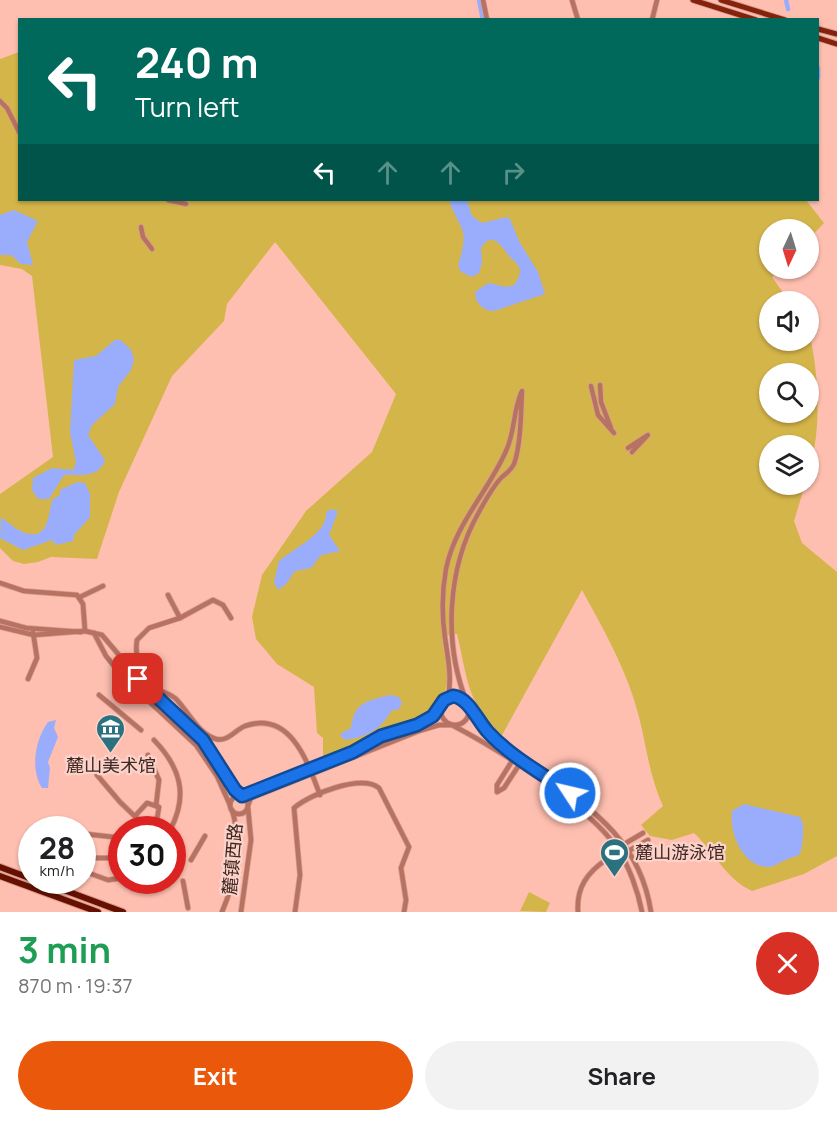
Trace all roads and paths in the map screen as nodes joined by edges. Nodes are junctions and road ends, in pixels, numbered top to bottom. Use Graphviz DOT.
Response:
graph roads {
  1 [pos="483,0"];
  2 [pos="572,0"];
  3 [pos="657,0"];
  4 [pos="693,0"];
  5 [pos="721,0"];
  6 [pos="487,18"];
  7 [pos="577,18"];
  8 [pos="652,18"];
  9 [pos="750,18"];
  10 [pos="779,18"];
  11 [pos="819,29"];
  12 [pos="837,34"];
  13 [pos="819,38"];
  14 [pos="837,44"];
  15 [pos="0,101"];
  16 [pos="18,130"];
  17 [pos="172,201"];
  18 [pos="186,204"];
  19 [pos="141,226"];
  20 [pos="152,249"];
  21 [pos="600,385"];
  22 [pos="591,386"];
  23 [pos="0,583"];
  24 [pos="103,586"];
  25 [pos="168,595"];
  26 [pos="80,597"];
  27 [pos="180,618"];
  28 [pos="231,618"];
  29 [pos="0,621"];
  30 [pos="0,627"];
  31 [pos="83,631"];
  32 [pos="33,632"];
  33 [pos="94,633"];
  34 [pos="451,658"];
  35 [pos="28,679"];
  36 [pos="99,695"];
  37 [pos="448,698"];
  38 [pos="468,705"];
  39 [pos="440,709"];
  40 [pos="452,725"];
  41 [pos="418,728"];
  42 [pos="141,730"];
  43 [pos="154,740"];
  44 [pos="353,752"];
  45 [pos="148,755"];
  46 [pos="356,758"];
  47 [pos="523,759"];
  48 [pos="512,761"];
  49 [pos="519,765"];
  50 [pos="312,772"];
  51 [pos="97,775"];
  52 [pos="320,795"];
  53 [pos="242,796"];
  54 [pos="156,806"];
  55 [pos="248,806"];
  56 [pos="231,807"];
  57 [pos="135,816"];
  58 [pos="157,816"];
  59 [pos="175,816"];
  60 [pos="643,833"];
  61 [pos="205,836"];
  62 [pos="648,840"];
  63 [pos="625,844"];
  64 [pos="617,848"];
  65 [pos="630,851"];
  66 [pos="621,856"];
  67 [pos="607,859"];
  68 [pos="191,860"];
  69 [pos="0,867"];
  70 [pos="18,874"];
  71 [pos="0,876"];
  72 [pos="75,894"];
  73 [pos="185,894"];
  74 [pos="188,908"];
  75 [pos="98,912"];
  76 [pos="123,912"];
  77 [pos="222,912"];
  78 [pos="241,912"];
  79 [pos="295,912"];
  80 [pos="404,912"];
  81 [pos="578,912"];
  82 [pos="642,912"];
  83 [pos="651,912"];
  1 -- 6 [label="street"];
  2 -- 7 [label="street"];
  3 -- 8 [label="street"];
  4 -- 9 [label="main road"];
  5 -- 10 [label="main road"];
  11 -- 12 [label="main road"];
  13 -- 14 [label="main road"];
  15 -- 16 [label="street"];
  17 -- 18 [label="street"];
  19 -- 20 [label="street"];
  21 -- 22 [label="street"];
  23 -- 26 [label="street"];
  24 -- 26 [label="street"];
  25 -- 27 [label="street"];
  26 -- 31 [label="street"];
  27 -- 28 [label="street"];
  27 -- 50 [label="street"];
  29 -- 32 [label="street"];
  30 -- 32 [label="street"];
  31 -- 32 [label="street"];
  31 -- 33 [label="street"];
  32 -- 35 [label="street"];
  33 -- 53 [label="street"];
  33 -- 56 [label="street"];
  34 -- 34 [label="street"];
  34 -- 37 [label="street"];
  34 -- 38 [label="street"];
  36 -- 42 [label="street"];
  37 -- 38 [label="street"];
  37 -- 39 [label="street"];
  38 -- 40 [label="street"];
  38 -- 47 [label="street"];
  39 -- 40 [label="street"];
  39 -- 41 [label="street"];
  40 -- 41 [label="street"];
  40 -- 48 [label="street"];
  41 -- 44 [label="street"];
  41 -- 46 [label="street"];
  43 -- 59 [label="street"];
  44 -- 46 [label="street"];
  44 -- 50 [label="street"];
  45 -- 54 [label="street"];
  46 -- 50 [label="street"];
  47 -- 48 [label="street"];
  47 -- 49 [label="street"];
  47 -- 63 [label="street"];
  48 -- 49 [label="street"];
  48 -- 49 [label="street"];
  49 -- 64 [label="street"];
  50 -- 52 [label="street"];
  50 -- 53 [label="street"];
  50 -- 55 [label="street"];
  51 -- 57 [label="street"];
  52 -- 79 [label="street"];
  52 -- 80 [label="street"];
  53 -- 55 [label="street"];
  53 -- 56 [label="street"];
  54 -- 57 [label="street"];
  54 -- 58 [label="street"];
  55 -- 56 [label="street"];
  55 -- 78 [label="street, 麓镇西路"];
  56 -- 77 [label="street"];
  60 -- 63 [label="street"];
  61 -- 68 [label="street"];
  62 -- 65 [label="street"];
  63 -- 64 [label="street"];
  63 -- 65 [label="street"];
  64 -- 66 [label="street"];
  64 -- 67 [label="street"];
  65 -- 66 [label="street"];
  65 -- 83 [label="street"];
  66 -- 67 [label="street"];
  66 -- 82 [label="street"];
  67 -- 81 [label="street"];
  69 -- 70 [label="highway"];
  71 -- 75 [label="highway"];
  72 -- 76 [label="highway"];
  73 -- 74 [label="street"];
}
